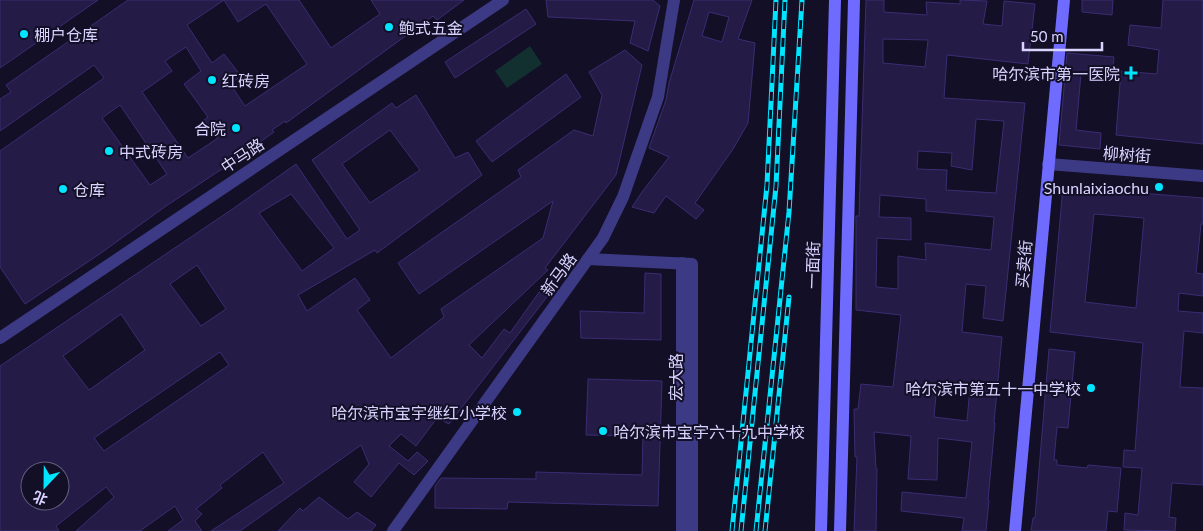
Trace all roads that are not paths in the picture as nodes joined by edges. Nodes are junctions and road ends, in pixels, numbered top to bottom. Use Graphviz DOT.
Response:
graph roads {
  1 [pos="503,0"];
  2 [pos="674,0"];
  3 [pos="835,0"];
  4 [pos="854,0"];
  5 [pos="1064,0"];
  6 [pos="1048,164"];
  7 [pos="1203,176"];
  8 [pos="588,259"];
  9 [pos="682,263"];
  10 [pos="0,338"];
  11 [pos="393,531"];
  12 [pos="682,531"];
  13 [pos="692,531"];
  14 [pos="821,531"];
  15 [pos="840,531"];
  16 [pos="1015,531"];
  1 -- 10 [label="street, 中马路"];
  2 -- 8 [label="street, 新马路"];
  3 -- 14 [label="main road, 一面街"];
  4 -- 15 [label="main road"];
  5 -- 6 [label="main road, 买卖街"];
  6 -- 7 [label="street, 柳树街"];
  6 -- 16 [label="main road, 买卖街"];
  8 -- 9 [label="street"];
  8 -- 11 [label="street, 新马路"];
  9 -- 12 [label="street, 宏大路"];
  9 -- 13 [label="street, 宏大路"];
}
